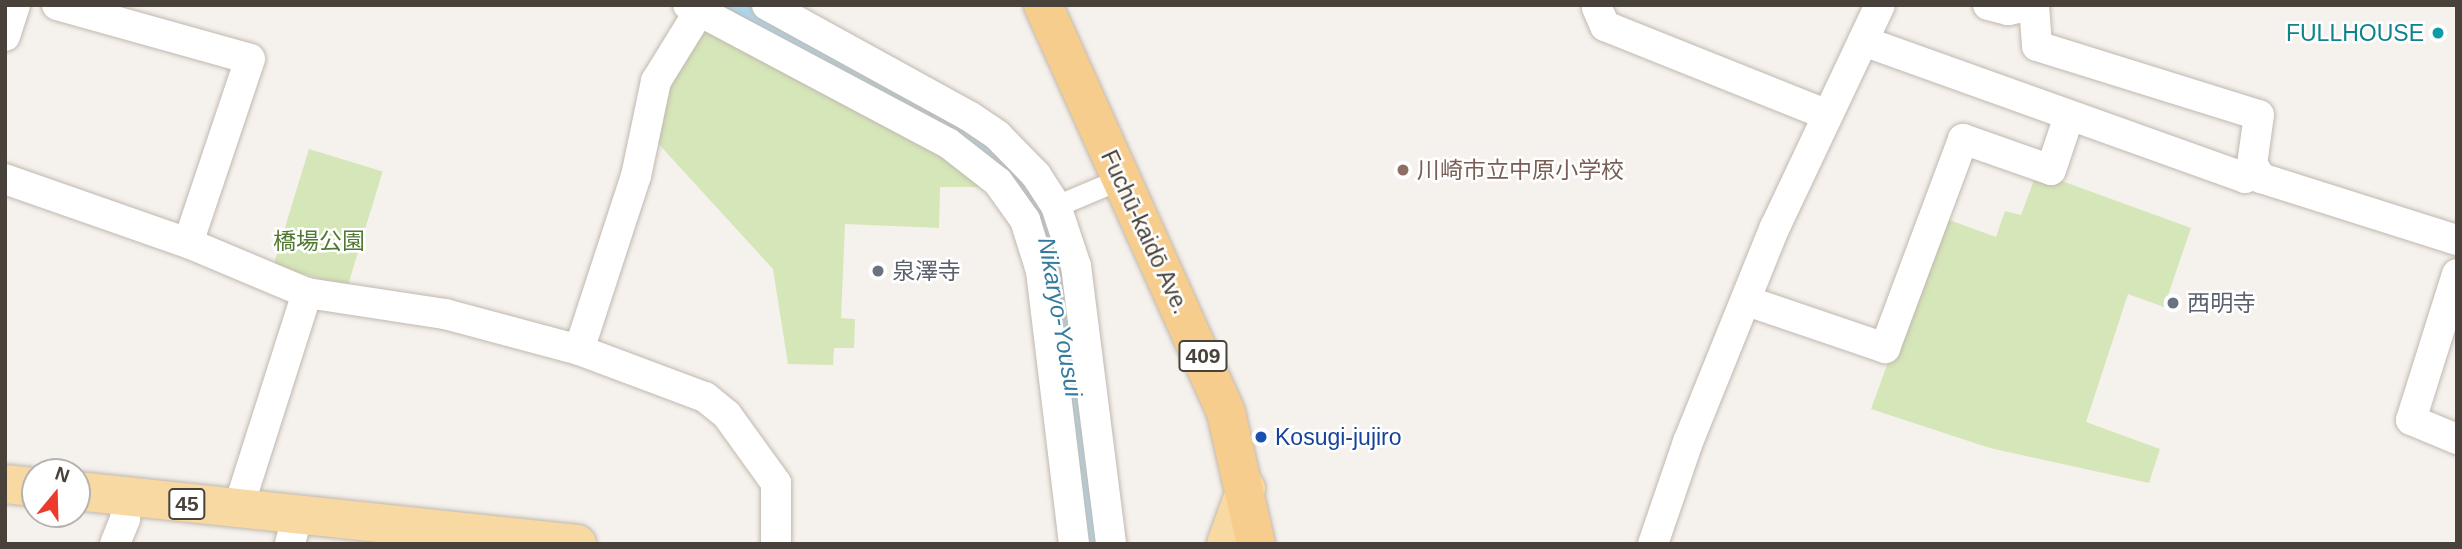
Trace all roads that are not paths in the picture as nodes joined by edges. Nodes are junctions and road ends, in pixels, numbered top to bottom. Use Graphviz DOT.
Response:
graph roads {
  1 [pos="15,5"];
  2 [pos="57,5"];
  3 [pos="767,5"];
  4 [pos="1042,5"];
  5 [pos="1881,5"];
  6 [pos="1988,5"];
  7 [pos="2034,5"];
  8 [pos="696,7"];
  9 [pos="1597,8"];
  10 [pos="5,36"];
  11 [pos="1863,41"];
  12 [pos="1827,114"];
  13 [pos="2069,116"];
  14 [pos="2254,173"];
  15 [pos="5,178"];
  16 [pos="1120,179"];
  17 [pos="1056,206"];
  18 [pos="2457,240"];
  19 [pos="188,243"];
  20 [pos="2457,274"];
  21 [pos="307,293"];
  22 [pos="1746,301"];
  23 [pos="579,350"];
  24 [pos="2457,439"];
  25 [pos="1246,489"];
  26 [pos="91,493"];
  27 [pos="127,497"];
  28 [pos="238,509"];
  29 [pos="293,530"];
  30 [pos="558,543"];
  31 [pos="115,544"];
  32 [pos="776,544"];
  33 [pos="1074,544"];
  34 [pos="1111,544"];
  35 [pos="1226,544"];
  36 [pos="1255,544"];
  37 [pos="1653,544"];
  1 -- 10 [label="street"];
  2 -- 19 [label="street"];
  3 -- 17 [label="street"];
  4 -- 16 [label="highway, Fuchū-kaidō Ave. / 409"];
  5 -- 11 [label="street"];
  6 -- 7 [label="street"];
  7 -- 14 [label="street"];
  8 -- 23 [label="street"];
  8 -- 33 [label="street"];
  9 -- 12 [label="street"];
  11 -- 12 [label="street"];
  11 -- 13 [label="street"];
  12 -- 22 [label="street"];
  13 -- 14 [label="street"];
  13 -- 22 [label="street"];
  14 -- 18 [label="street"];
  15 -- 19 [label="street"];
  16 -- 17 [label="street"];
  16 -- 25 [label="highway, Fuchū-kaidō Ave. / 409"];
  17 -- 34 [label="street"];
  19 -- 21 [label="street"];
  20 -- 24 [label="street"];
  21 -- 23 [label="street"];
  21 -- 28 [label="street"];
  22 -- 37 [label="street"];
  23 -- 32 [label="street"];
  25 -- 35 [label="main road"];
  25 -- 36 [label="highway, Fuchū-kaidō Ave. / 409"];
  26 -- 27 [label="main road, 45"];
  27 -- 28 [label="main road, 45"];
  27 -- 31 [label="street"];
  28 -- 29 [label="main road, 45"];
  29 -- 30 [label="main road, 45"];
}
